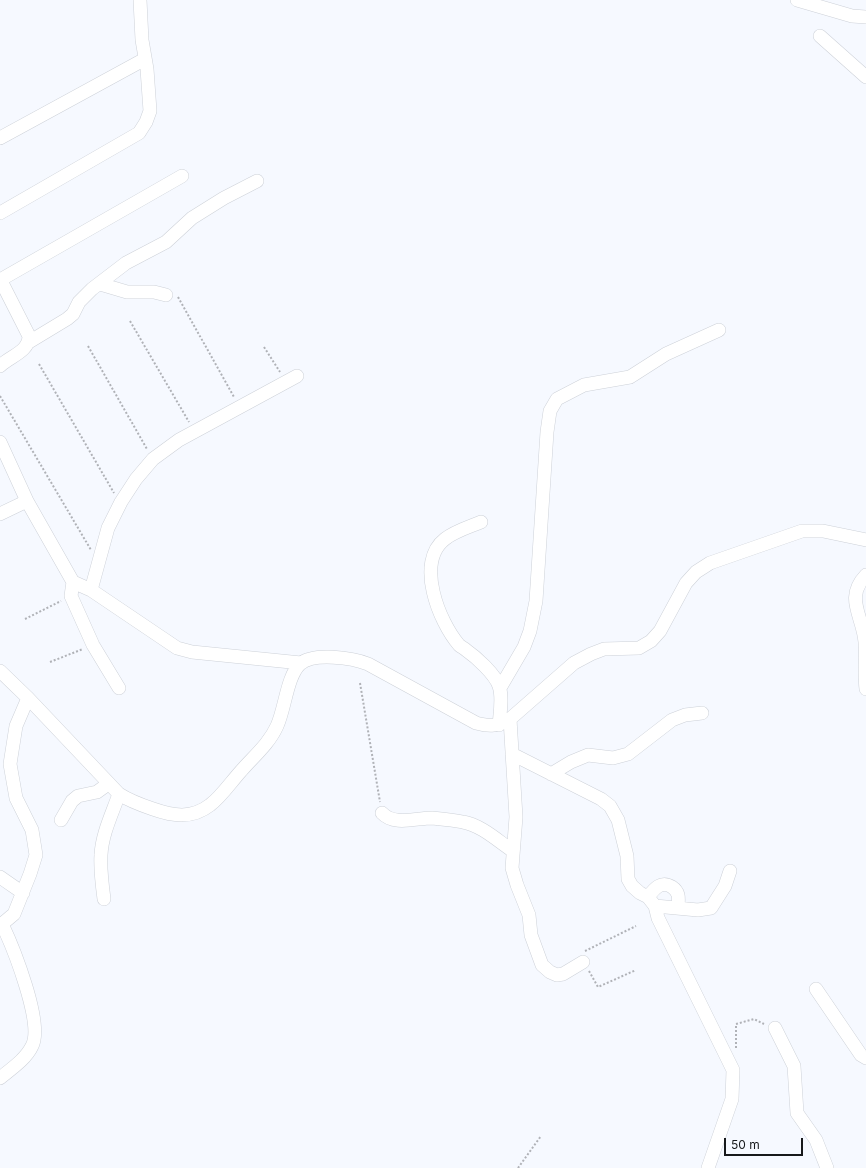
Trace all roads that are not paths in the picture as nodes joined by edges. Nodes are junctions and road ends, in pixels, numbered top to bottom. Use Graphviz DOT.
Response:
graph roads {
  1 [pos="140,0"];
  2 [pos="797,0"];
  3 [pos="865,20"];
  4 [pos="820,36"];
  5 [pos="145,59"];
  6 [pos="866,77"];
  7 [pos="0,138"];
  8 [pos="182,176"];
  9 [pos="257,181"];
  10 [pos="0,213"];
  11 [pos="0,279"];
  12 [pos="100,284"];
  13 [pos="172,296"];
  14 [pos="718,330"];
  15 [pos="29,342"];
  16 [pos="0,366"];
  17 [pos="292,379"];
  18 [pos="1,448"];
  19 [pos="27,501"];
  20 [pos="0,514"];
  21 [pos="480,522"];
  22 [pos="866,540"];
  23 [pos="866,575"];
  24 [pos="73,582"];
  25 [pos="91,590"];
  26 [pos="301,663"];
  27 [pos="0,671"];
  28 [pos="119,688"];
  29 [pos="500,688"];
  30 [pos="866,689"];
  31 [pos="28,698"];
  32 [pos="702,712"];
  33 [pos="505,722"];
  34 [pos="512,754"];
  35 [pos="551,774"];
  36 [pos="108,784"];
  37 [pos="119,794"];
  38 [pos="382,813"];
  39 [pos="61,820"];
  40 [pos="513,851"];
  41 [pos="730,871"];
  42 [pos="0,878"];
  43 [pos="23,893"];
  44 [pos="104,899"];
  45 [pos="652,901"];
  46 [pos="678,908"];
  47 [pos="1,925"];
  48 [pos="584,962"];
  49 [pos="816,989"];
  50 [pos="775,1028"];
  51 [pos="866,1058"];
  52 [pos="0,1078"];
  53 [pos="708,1168"];
  54 [pos="827,1168"];
  1 -- 5 [label="street"];
  2 -- 3 [label="street"];
  4 -- 6 [label="street"];
  5 -- 7 [label="street"];
  5 -- 10 [label="street"];
  8 -- 11 [label="street"];
  9 -- 12 [label="street"];
  11 -- 15 [label="street"];
  12 -- 13 [label="street"];
  12 -- 15 [label="street"];
  14 -- 29 [label="street"];
  15 -- 16 [label="street"];
  17 -- 25 [label="street"];
  18 -- 19 [label="street"];
  19 -- 20 [label="street"];
  19 -- 24 [label="street"];
  21 -- 29 [label="street"];
  22 -- 33 [label="street"];
  23 -- 30 [label="street"];
  24 -- 25 [label="street"];
  24 -- 28 [label="street"];
  25 -- 26 [label="street"];
  26 -- 33 [label="street"];
  26 -- 37 [label="street"];
  27 -- 31 [label="street"];
  29 -- 33 [label="street"];
  31 -- 36 [label="street"];
  31 -- 43 [label="street"];
  32 -- 35 [label="street"];
  33 -- 34 [label="street"];
  34 -- 35 [label="street"];
  34 -- 40 [label="street"];
  35 -- 45 [label="street"];
  36 -- 37 [label="street"];
  36 -- 39 [label="street"];
  37 -- 44 [label="street"];
  38 -- 40 [label="street"];
  40 -- 48 [label="street"];
  41 -- 46 [label="street"];
  42 -- 43 [label="street"];
  43 -- 47 [label="street"];
  45 -- 46 [label="street"];
  45 -- 46 [label="street"];
  45 -- 53 [label="street"];
  47 -- 52 [label="street"];
  49 -- 51 [label="street"];
  50 -- 54 [label="street"];
}
